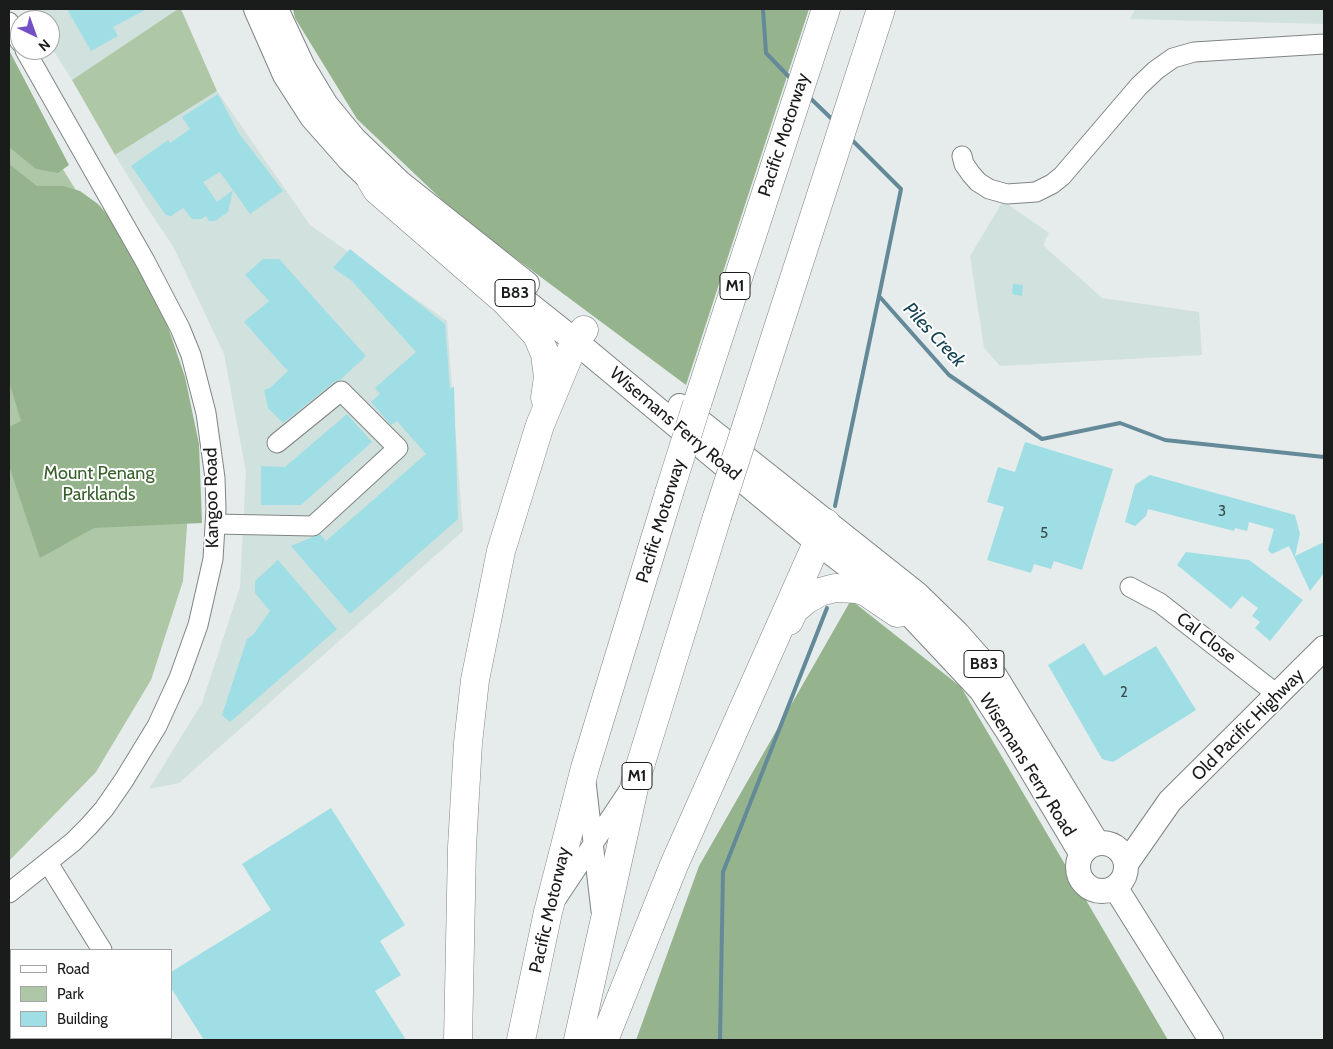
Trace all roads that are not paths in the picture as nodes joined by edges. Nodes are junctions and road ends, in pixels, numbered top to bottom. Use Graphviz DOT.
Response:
graph roads {
  1 [pos="256,9"];
  2 [pos="276,9"];
  3 [pos="881,9"];
  4 [pos="825,13"];
  5 [pos="1324,44"];
  6 [pos="31,60"];
  7 [pos="962,156"];
  8 [pos="370,180"];
  9 [pos="580,335"];
  10 [pos="540,425"];
  11 [pos="277,443"];
  12 [pos="215,524"];
  13 [pos="822,533"];
  14 [pos="1130,586"];
  15 [pos="907,611"];
  16 [pos="1324,648"];
  17 [pos="768,655"];
  18 [pos="1278,695"];
  19 [pos="585,768"];
  20 [pos="636,779"];
  21 [pos="593,844"];
  22 [pos="1105,851"];
  23 [pos="48,862"];
  24 [pos="1115,887"];
  25 [pos="9,892"];
  26 [pos="548,912"];
  27 [pos="603,930"];
  28 [pos="101,949"];
  29 [pos="458,1040"];
  30 [pos="521,1040"];
  31 [pos="578,1040"];
  32 [pos="604,1040"];
  33 [pos="1211,1040"];
  1 -- 8 [label="main road, Wisemans Ferry Road / B83"];
  2 -- 9 [label="main road, Wisemans Ferry Road / B83"];
  3 -- 20 [label="highway, M1, bridge"];
  4 -- 19 [label="highway, Pacific Motorway / M1, bridge"];
  5 -- 7 [label="street"];
  6 -- 12 [label="street, Kangoo Road"];
  8 -- 9 [label="main road, Wisemans Ferry Road / B83"];
  8 -- 10 [label="highway"];
  9 -- 10 [label="highway"];
  9 -- 13 [label="main road, Wisemans Ferry Road / B83"];
  10 -- 29 [label="highway"];
  11 -- 12 [label="street"];
  12 -- 23 [label="street, Kangoo Road"];
  13 -- 15 [label="main road, Wisemans Ferry Road / B83"];
  13 -- 17 [label="highway"];
  13 -- 22 [label="main road, Wisemans Ferry Road / B83"];
  14 -- 18 [label="street, Cal Close"];
  15 -- 17 [label="highway"];
  15 -- 22 [label="main road, Wisemans Ferry Road / B83"];
  16 -- 18 [label="main road, Old Pacific Highway"];
  17 -- 32 [label="highway"];
  18 -- 22 [label="main road, Old Pacific Highway"];
  19 -- 21 [label="street"];
  19 -- 26 [label="highway, Pacific Motorway / M1"];
  20 -- 21 [label="street"];
  20 -- 27 [label="highway, M1"];
  21 -- 26 [label="street"];
  21 -- 27 [label="street"];
  22 -- 24 [label="main road"];
  22 -- 24 [label="main road"];
  23 -- 25 [label="street, Kangoo Road"];
  23 -- 28 [label="street"];
  24 -- 33 [label="main road"];
  26 -- 30 [label="highway, Pacific Motorway / M1"];
  27 -- 31 [label="highway, M1"];
}
